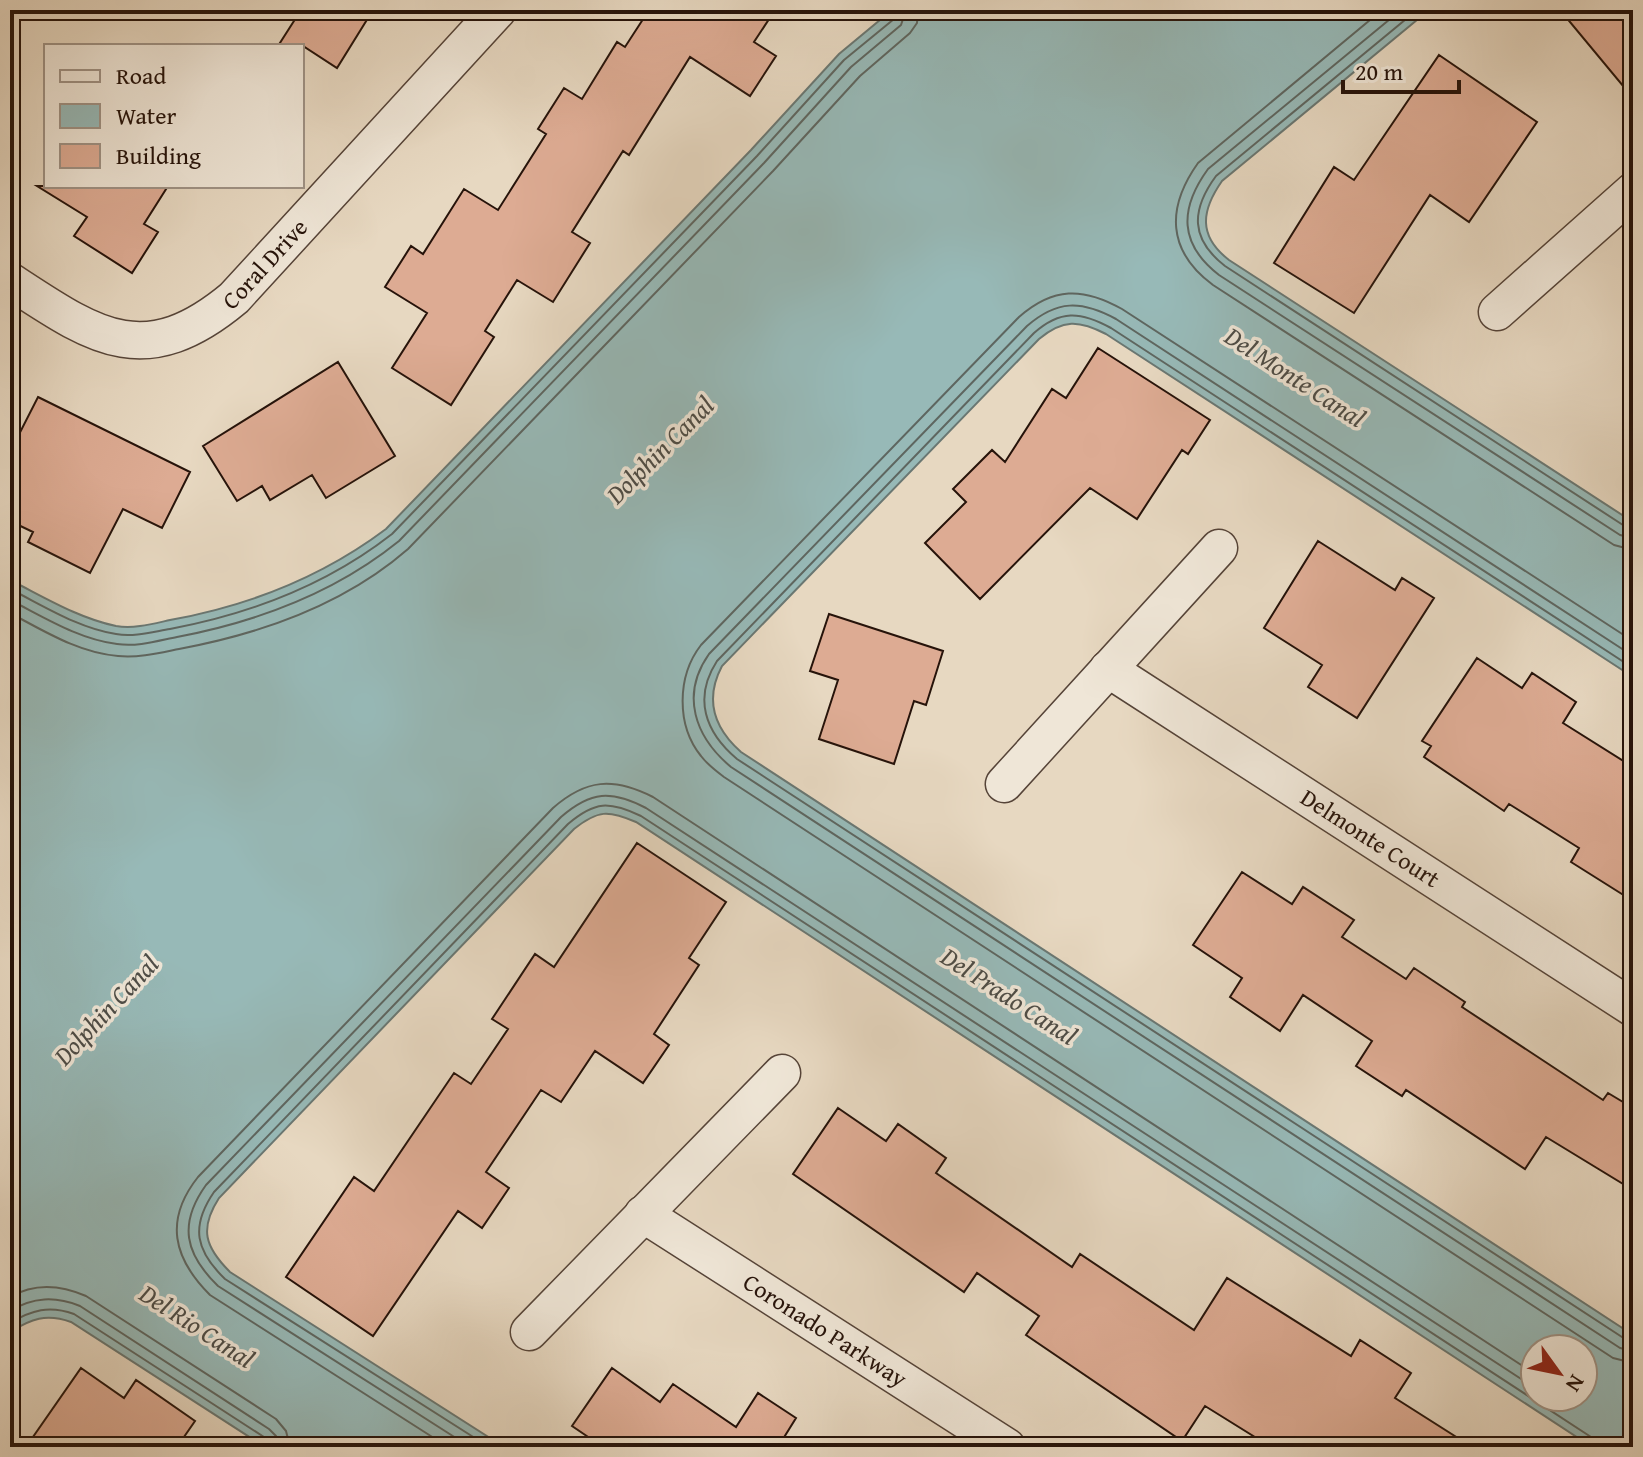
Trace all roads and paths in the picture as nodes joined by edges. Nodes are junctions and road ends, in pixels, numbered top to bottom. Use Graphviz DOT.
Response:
graph roads {
  1 [pos="498,10"];
  2 [pos="1629,199"];
  3 [pos="10,281"];
  4 [pos="1497,312"];
  5 [pos="1219,548"];
  6 [pos="1108,669"];
  7 [pos="1004,784"];
  8 [pos="1633,1008"];
  9 [pos="782,1073"];
  10 [pos="643,1214"];
  11 [pos="529,1332"];
  12 [pos="1007,1447"];
  1 -- 3 [label="street, Coral Drive"];
  2 -- 4 [label="street"];
  5 -- 6 [label="street"];
  6 -- 7 [label="street"];
  6 -- 8 [label="street, Delmonte Court"];
  9 -- 10 [label="street"];
  10 -- 11 [label="street"];
  10 -- 12 [label="street, Coronado Parkway"];
}
